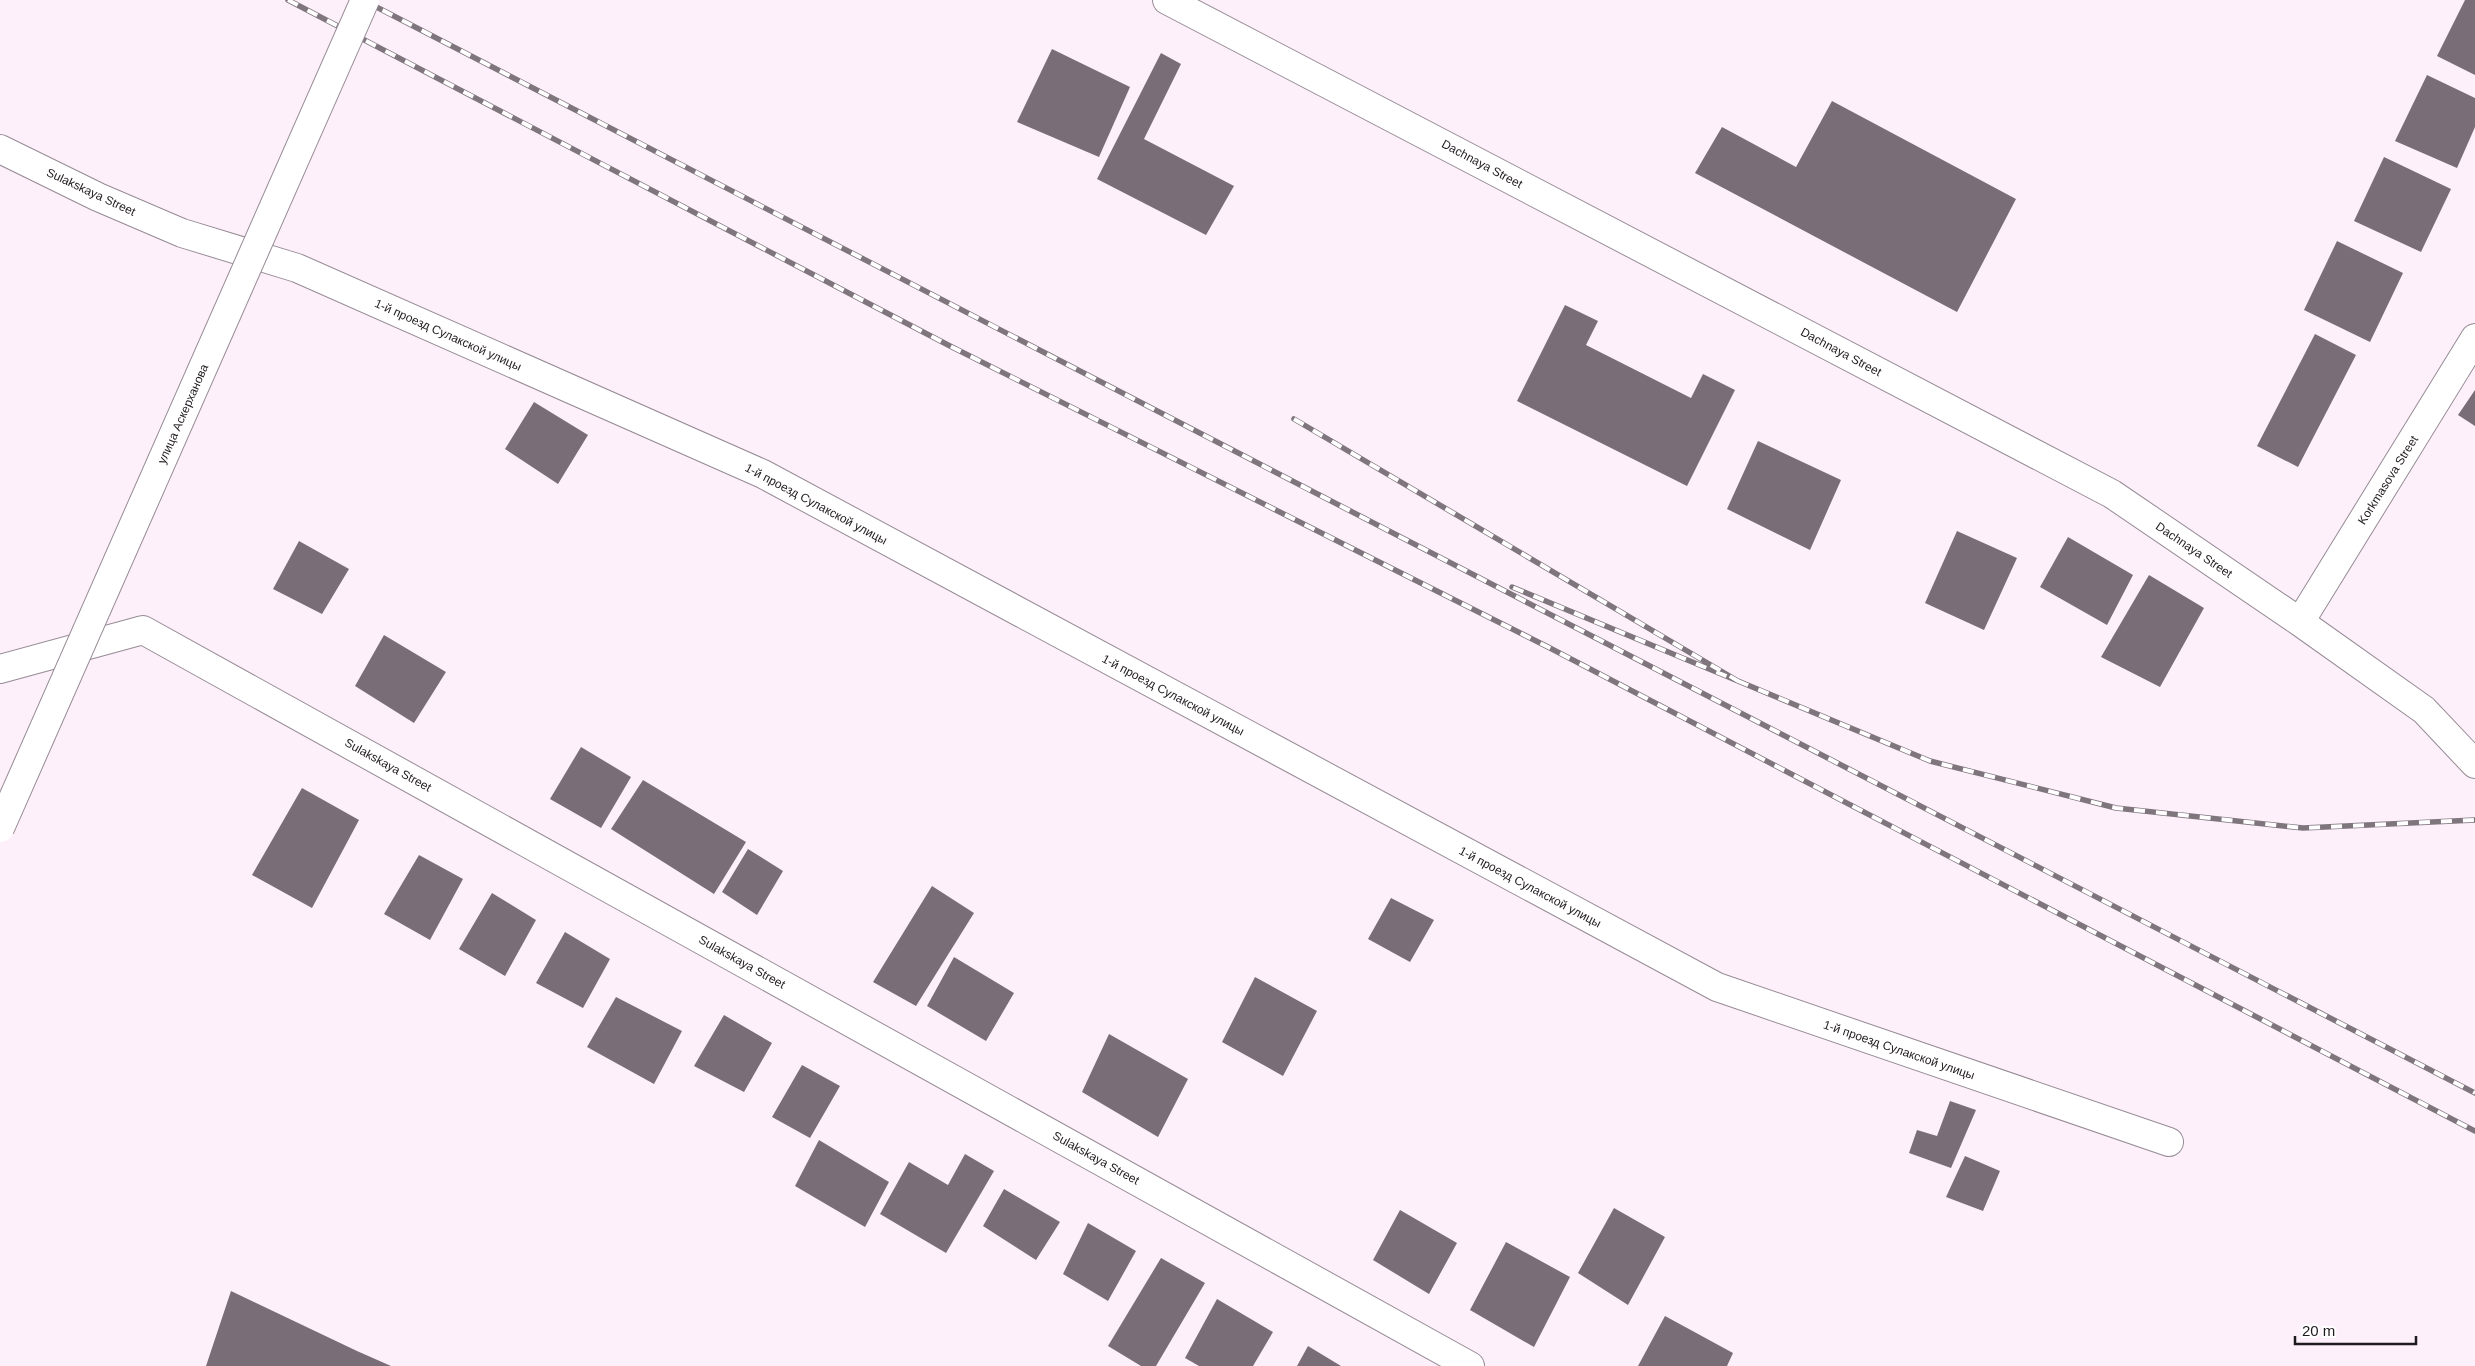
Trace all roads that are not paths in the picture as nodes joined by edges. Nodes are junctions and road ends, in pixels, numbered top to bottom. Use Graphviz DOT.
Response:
graph roads {
  1 [pos="365,0"];
  2 [pos="1167,0"];
  3 [pos="0,149"];
  4 [pos="182,233"];
  5 [pos="2475,338"];
  6 [pos="2300,622"];
  7 [pos="0,669"];
  8 [pos="2475,764"];
  9 [pos="0,828"];
  10 [pos="2169,1142"];
  11 [pos="1470,1366"];
  1 -- 9 [label="street, улица Аскерханова, bridge"];
  2 -- 6 [label="street, Dachnaya Street"];
  3 -- 4 [label="street, Sulakskaya Street"];
  4 -- 10 [label="street, 1-й проезд Сулакской улицы"];
  5 -- 6 [label="street, Korkmasova Street"];
  6 -- 8 [label="street, Dachnaya Street"];
  7 -- 11 [label="street, Sulakskaya Street"];
}
